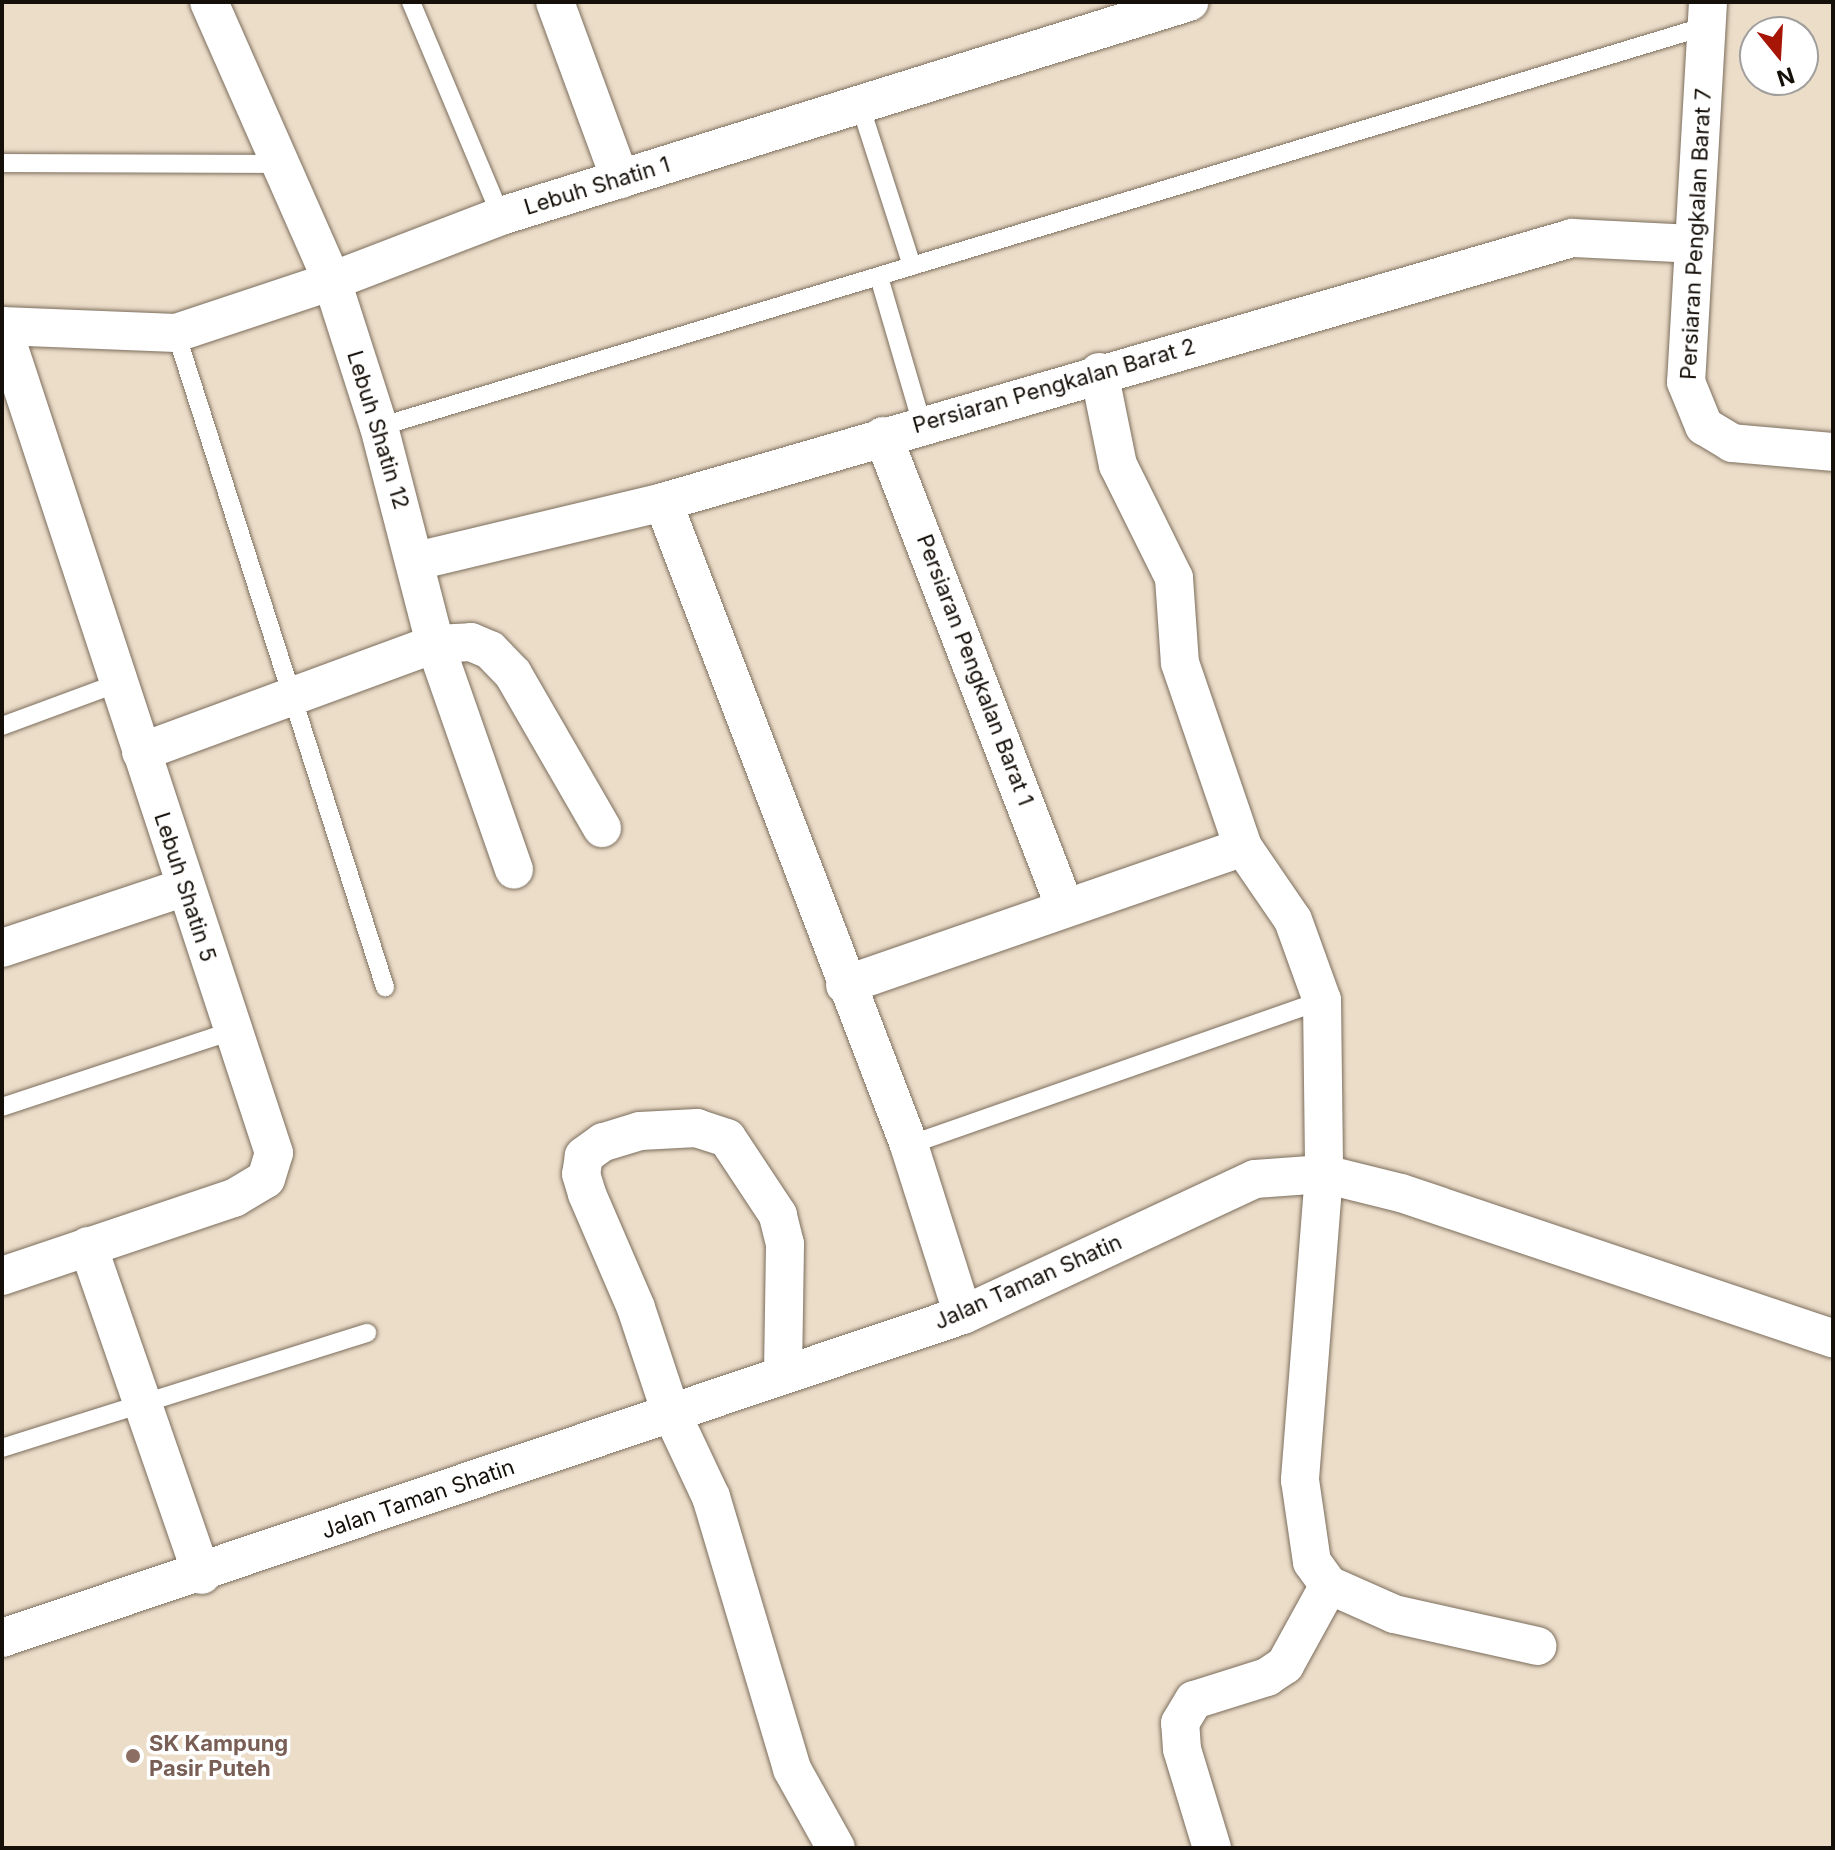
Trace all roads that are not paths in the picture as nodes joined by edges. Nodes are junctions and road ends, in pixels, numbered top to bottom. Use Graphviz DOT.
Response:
graph roads {
  1 [pos="209,2"];
  2 [pos="411,2"];
  3 [pos="555,2"];
  4 [pos="1189,2"];
  5 [pos="1707,14"];
  6 [pos="860,105"];
  7 [pos="2,163"];
  8 [pos="280,164"];
  9 [pos="620,179"];
  10 [pos="501,216"];
  11 [pos="1694,244"];
  12 [pos="912,266"];
  13 [pos="879,277"];
  14 [pos="332,281"];
  15 [pos="2,326"];
  16 [pos="176,333"];
  17 [pos="1099,372"];
  18 [pos="922,424"];
  19 [pos="379,427"];
  20 [pos="883,436"];
  21 [pos="1833,452"];
  22 [pos="663,502"];
  23 [pos="416,561"];
  24 [pos="435,644"];
  25 [pos="118,683"];
  26 [pos="292,699"];
  27 [pos="2,726"];
  28 [pos="141,752"];
  29 [pos="602,828"];
  30 [pos="1243,847"];
  31 [pos="514,870"];
  32 [pos="185,887"];
  33 [pos="1064,905"];
  34 [pos="2,948"];
  35 [pos="845,985"];
  36 [pos="385,987"];
  37 [pos="1322,1000"];
  38 [pos="232,1031"];
  39 [pos="2,1107"];
  40 [pos="909,1145"];
  41 [pos="1324,1174"];
  42 [pos="88,1246"];
  43 [pos="2,1276"];
  44 [pos="963,1315"];
  45 [pos="367,1333"];
  46 [pos="1833,1338"];
  47 [pos="783,1373"];
  48 [pos="143,1404"];
  49 [pos="670,1410"];
  50 [pos="2,1448"];
  51 [pos="202,1575"];
  52 [pos="1329,1585"];
  53 [pos="2,1638"];
  54 [pos="1537,1646"];
  55 [pos="836,1848"];
  56 [pos="1212,1848"];
  1 -- 8 [label="street, Lebuh Shatin 12"];
  2 -- 10 [label="lane"];
  3 -- 9 [label="street"];
  4 -- 6 [label="street, Lebuh Shatin 1"];
  5 -- 11 [label="street, Persiaran Pengkalan Barat 7"];
  5 -- 12 [label="lane"];
  6 -- 9 [label="street, Lebuh Shatin 1"];
  6 -- 12 [label="lane"];
  7 -- 8 [label="lane"];
  8 -- 14 [label="street, Lebuh Shatin 12"];
  9 -- 10 [label="street, Lebuh Shatin 1"];
  10 -- 14 [label="street, Lebuh Shatin 1"];
  11 -- 17 [label="street, Persiaran Pengkalan Barat 2"];
  11 -- 21 [label="street, Persiaran Pengkalan Barat 7"];
  12 -- 13 [label="lane"];
  13 -- 18 [label="lane"];
  13 -- 19 [label="lane"];
  14 -- 16 [label="street, Lebuh Shatin 1"];
  14 -- 19 [label="street, Lebuh Shatin 12"];
  15 -- 16 [label="street, Lebuh Shatin 1"];
  15 -- 25 [label="street, Lebuh Shatin 5"];
  16 -- 26 [label="lane"];
  17 -- 18 [label="street, Persiaran Pengkalan Barat 2"];
  17 -- 30 [label="street"];
  18 -- 20 [label="street, Persiaran Pengkalan Barat 2"];
  19 -- 23 [label="street, Lebuh Shatin 12"];
  20 -- 22 [label="street, Persiaran Pengkalan Barat 2"];
  20 -- 33 [label="street, Persiaran Pengkalan Barat 1"];
  22 -- 23 [label="street, Persiaran Pengkalan Barat 2"];
  22 -- 35 [label="street"];
  23 -- 24 [label="street, Lebuh Shatin 12"];
  24 -- 26 [label="street"];
  24 -- 29 [label="street"];
  24 -- 31 [label="street, Lebuh Shatin 12"];
  25 -- 27 [label="lane"];
  25 -- 28 [label="street, Lebuh Shatin 5"];
  26 -- 28 [label="street"];
  26 -- 36 [label="lane"];
  28 -- 32 [label="street, Lebuh Shatin 5"];
  30 -- 33 [label="street"];
  30 -- 37 [label="street"];
  32 -- 34 [label="street"];
  32 -- 38 [label="street, Lebuh Shatin 5"];
  33 -- 35 [label="street"];
  35 -- 40 [label="street"];
  37 -- 40 [label="lane"];
  37 -- 41 [label="street"];
  38 -- 39 [label="lane"];
  38 -- 42 [label="street, Lebuh Shatin 5"];
  40 -- 44 [label="street"];
  41 -- 44 [label="street, Jalan Taman Shatin"];
  41 -- 46 [label="street, Jalan Taman Shatin"];
  41 -- 52 [label="street"];
  42 -- 43 [label="street, Lebuh Shatin 5"];
  42 -- 48 [label="street"];
  44 -- 47 [label="street, Jalan Taman Shatin"];
  45 -- 48 [label="lane"];
  47 -- 49 [label="street, Jalan Taman Shatin"];
  47 -- 49 [label="street"];
  48 -- 50 [label="lane"];
  48 -- 51 [label="street"];
  49 -- 51 [label="street, Jalan Taman Shatin"];
  49 -- 55 [label="street"];
  51 -- 53 [label="street, Jalan Taman Shatin"];
  52 -- 54 [label="street"];
  52 -- 56 [label="street"];
}
